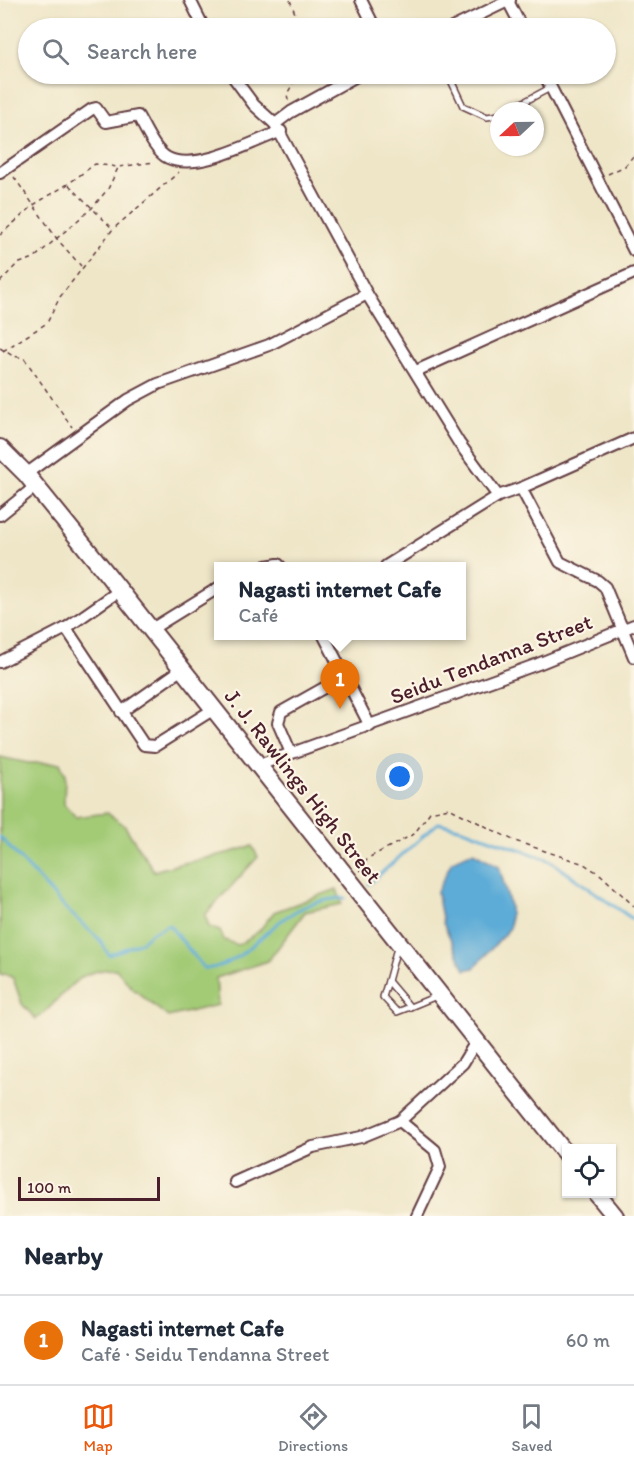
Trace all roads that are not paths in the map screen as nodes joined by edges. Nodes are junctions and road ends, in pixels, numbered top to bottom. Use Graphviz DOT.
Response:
graph roads {
  1 [pos="190,0"];
  2 [pos="361,0"];
  3 [pos="509,0"];
  4 [pos="199,18"];
  5 [pos="370,18"];
  6 [pos="472,18"];
  7 [pos="517,18"];
  8 [pos="238,84"];
  9 [pos="342,84"];
  10 [pos="453,84"];
  11 [pos="548,84"];
  12 [pos="550,88"];
  13 [pos="524,102"];
  14 [pos="490,116"];
  15 [pos="278,128"];
  16 [pos="4,170"];
  17 [pos="634,251"];
  18 [pos="634,273"];
  19 [pos="367,294"];
  20 [pos="416,371"];
  21 [pos="634,438"];
  22 [pos="0,448"];
  23 [pos="31,480"];
  24 [pos="521,488"];
  25 [pos="498,496"];
  26 [pos="0,515"];
  27 [pos="394,562"];
  28 [pos="119,591"];
  29 [pos="214,591"];
  30 [pos="629,627"];
  31 [pos="66,628"];
  32 [pos="150,630"];
  33 [pos="326,640"];
  34 [pos="634,657"];
  35 [pos="0,662"];
  36 [pos="182,669"];
  37 [pos="345,676"];
  38 [pos="214,709"];
  39 [pos="121,712"];
  40 [pos="370,726"];
  41 [pos="291,753"];
  42 [pos="258,765"];
  43 [pos="399,944"];
  44 [pos="388,981"];
  45 [pos="440,995"];
  46 [pos="410,1007"];
  47 [pos="477,1040"];
  48 [pos="400,1120"];
  49 [pos="562,1148"];
  50 [pos="235,1182"];
  51 [pos="600,1198"];
  52 [pos="612,1214"];
  53 [pos="417,1216"];
  1 -- 4 [label="street"];
  2 -- 5 [label="street"];
  3 -- 6 [label="street"];
  3 -- 7 [label="street"];
  8 -- 15 [label="street"];
  9 -- 15 [label="street"];
  10 -- 14 [label="lane"];
  11 -- 12 [label="street"];
  12 -- 13 [label="lane"];
  12 -- 17 [label="street"];
  15 -- 16 [label="street"];
  15 -- 19 [label="street"];
  18 -- 20 [label="street"];
  19 -- 20 [label="street"];
  19 -- 23 [label="street"];
  20 -- 25 [label="street"];
  21 -- 24 [label="street"];
  22 -- 23 [label="main road, J. J. Rawlings High Street"];
  23 -- 26 [label="street"];
  23 -- 28 [label="main road, J. J. Rawlings High Street"];
  24 -- 25 [label="street"];
  24 -- 30 [label="street"];
  25 -- 27 [label="street"];
  28 -- 31 [label="street"];
  28 -- 32 [label="main road, J. J. Rawlings High Street"];
  29 -- 32 [label="street"];
  30 -- 34 [label="street"];
  30 -- 40 [label="street, Seidu Tendanna Street"];
  31 -- 35 [label="street"];
  31 -- 39 [label="street"];
  32 -- 36 [label="main road, J. J. Rawlings High Street"];
  33 -- 37 [label="street"];
  36 -- 38 [label="main road, J. J. Rawlings High Street"];
  36 -- 39 [label="street"];
  37 -- 40 [label="street"];
  37 -- 41 [label="street"];
  38 -- 39 [label="street"];
  38 -- 42 [label="main road, J. J. Rawlings High Street"];
  40 -- 41 [label="street, Seidu Tendanna Street"];
  41 -- 42 [label="street, Seidu Tendanna Street"];
  42 -- 43 [label="main road, J. J. Rawlings High Street"];
  43 -- 44 [label="lane"];
  43 -- 45 [label="main road, J. J. Rawlings High Street"];
  44 -- 46 [label="lane"];
  44 -- 46 [label="lane"];
  45 -- 46 [label="lane"];
  45 -- 47 [label="main road, J. J. Rawlings High Street"];
  47 -- 48 [label="street"];
  47 -- 49 [label="main road, J. J. Rawlings High Street"];
  48 -- 50 [label="street"];
  48 -- 53 [label="street"];
  51 -- 52 [label="main road"];
}
